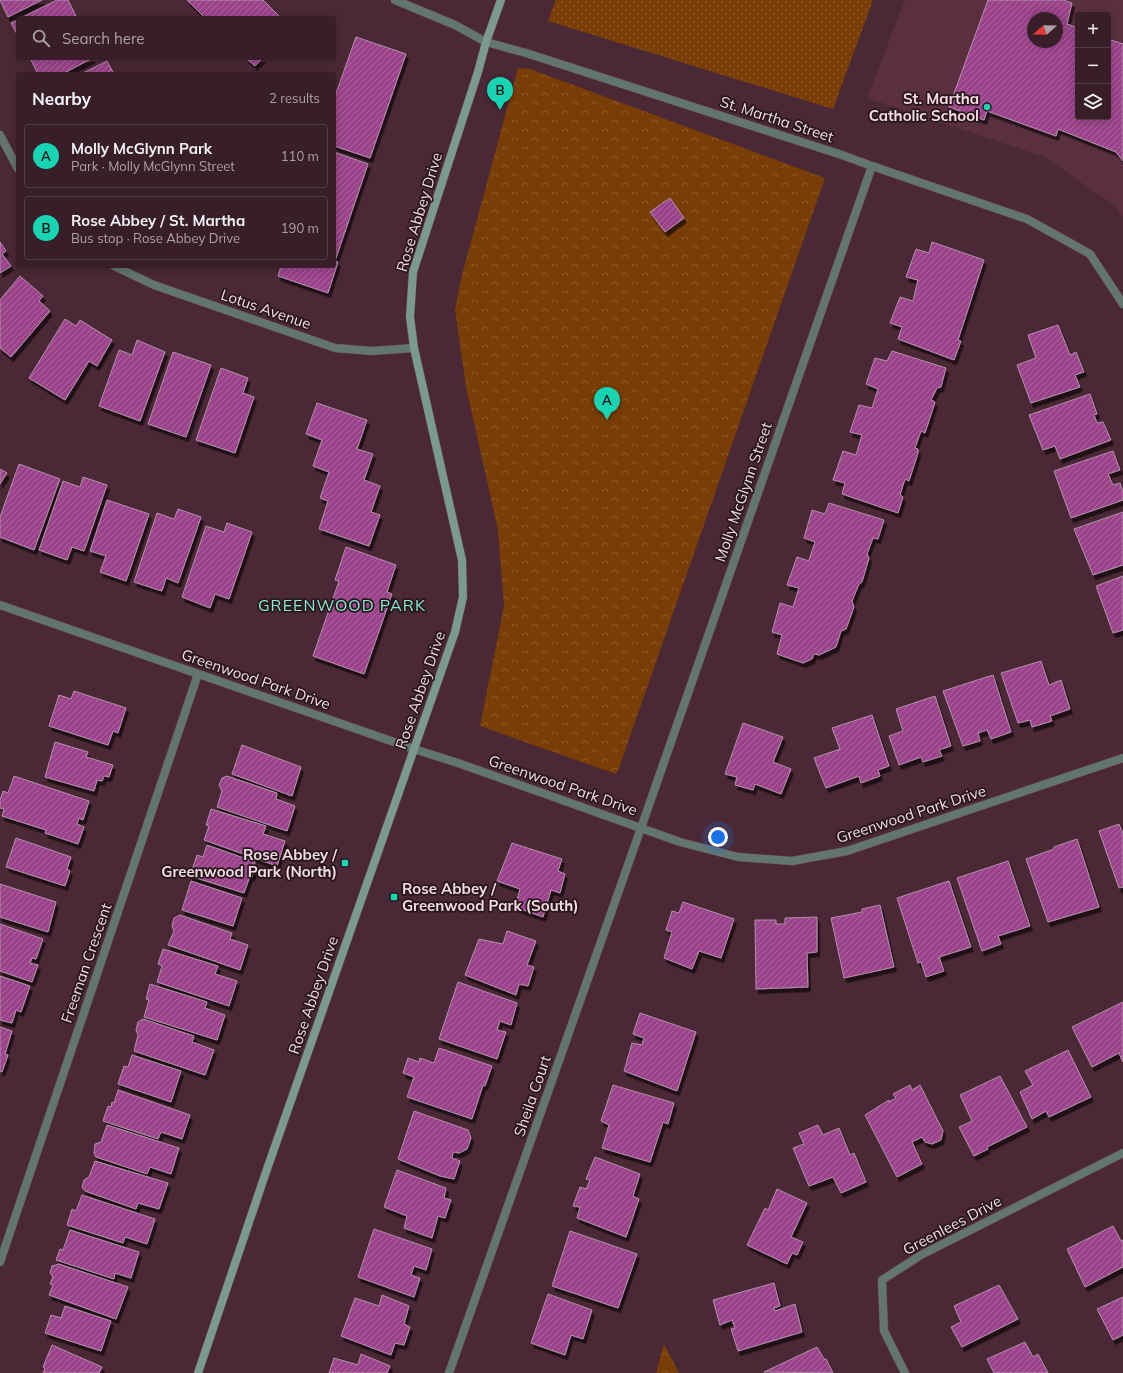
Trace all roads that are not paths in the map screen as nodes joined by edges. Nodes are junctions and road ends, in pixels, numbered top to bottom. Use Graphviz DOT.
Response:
graph roads {
  1 [pos="394,0"];
  2 [pos="501,0"];
  3 [pos="486,42"];
  4 [pos="0,135"];
  5 [pos="16,166"];
  6 [pos="872,166"];
  7 [pos="118,268"];
  8 [pos="1123,304"];
  9 [pos="414,348"];
  10 [pos="0,605"];
  11 [pos="198,674"];
  12 [pos="414,749"];
  13 [pos="1123,758"];
  14 [pos="641,828"];
  15 [pos="1123,1153"];
  16 [pos="0,1262"];
  17 [pos="198,1373"];
  18 [pos="449,1373"];
  19 [pos="905,1373"];
  1 -- 3 [label="street, St. Martha Street"];
  2 -- 3 [label="street, Rose Abbey Drive"];
  3 -- 6 [label="street, St. Martha Street"];
  3 -- 9 [label="street, Rose Abbey Drive"];
  4 -- 5 [label="street"];
  6 -- 8 [label="street, St. Martha Street"];
  6 -- 14 [label="street, Molly McGlynn Street"];
  7 -- 9 [label="street, Lotus Avenue"];
  9 -- 12 [label="street, Rose Abbey Drive"];
  10 -- 11 [label="street, Greenwood Park Drive"];
  11 -- 12 [label="street, Greenwood Park Drive"];
  11 -- 16 [label="street, Freeman Crescent"];
  12 -- 14 [label="street, Greenwood Park Drive"];
  12 -- 17 [label="street, Rose Abbey Drive"];
  13 -- 14 [label="street, Greenwood Park Drive"];
  14 -- 18 [label="street, Sheila Court"];
  15 -- 19 [label="street, Greenlees Drive"];
}
